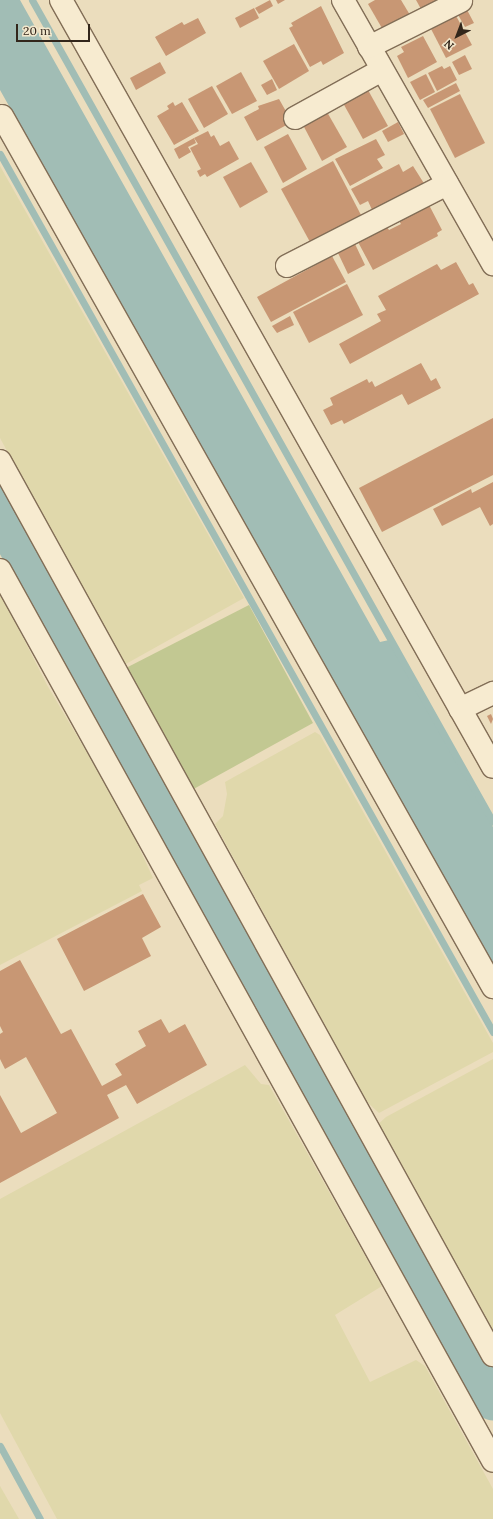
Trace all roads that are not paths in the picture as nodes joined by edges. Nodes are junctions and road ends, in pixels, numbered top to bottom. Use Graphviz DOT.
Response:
graph roads {
  1 [pos="61,0"];
  2 [pos="343,0"];
  3 [pos="461,1"];
  4 [pos="369,46"];
  5 [pos="382,70"];
  6 [pos="1,116"];
  7 [pos="295,118"];
  8 [pos="447,184"];
  9 [pos="493,264"];
  10 [pos="287,266"];
  11 [pos="0,461"];
  12 [pos="0,570"];
  13 [pos="493,692"];
  14 [pos="460,709"];
  15 [pos="493,767"];
  16 [pos="493,987"];
  17 [pos="493,1355"];
  18 [pos="493,1461"];
  1 -- 14 [label="street"];
  2 -- 4 [label="street"];
  3 -- 4 [label="street"];
  4 -- 5 [label="street"];
  5 -- 7 [label="street"];
  5 -- 8 [label="street"];
  6 -- 16 [label="street"];
  8 -- 9 [label="street"];
  8 -- 10 [label="street"];
  11 -- 17 [label="street"];
  12 -- 18 [label="street"];
  13 -- 14 [label="street"];
  14 -- 15 [label="street"];
}
